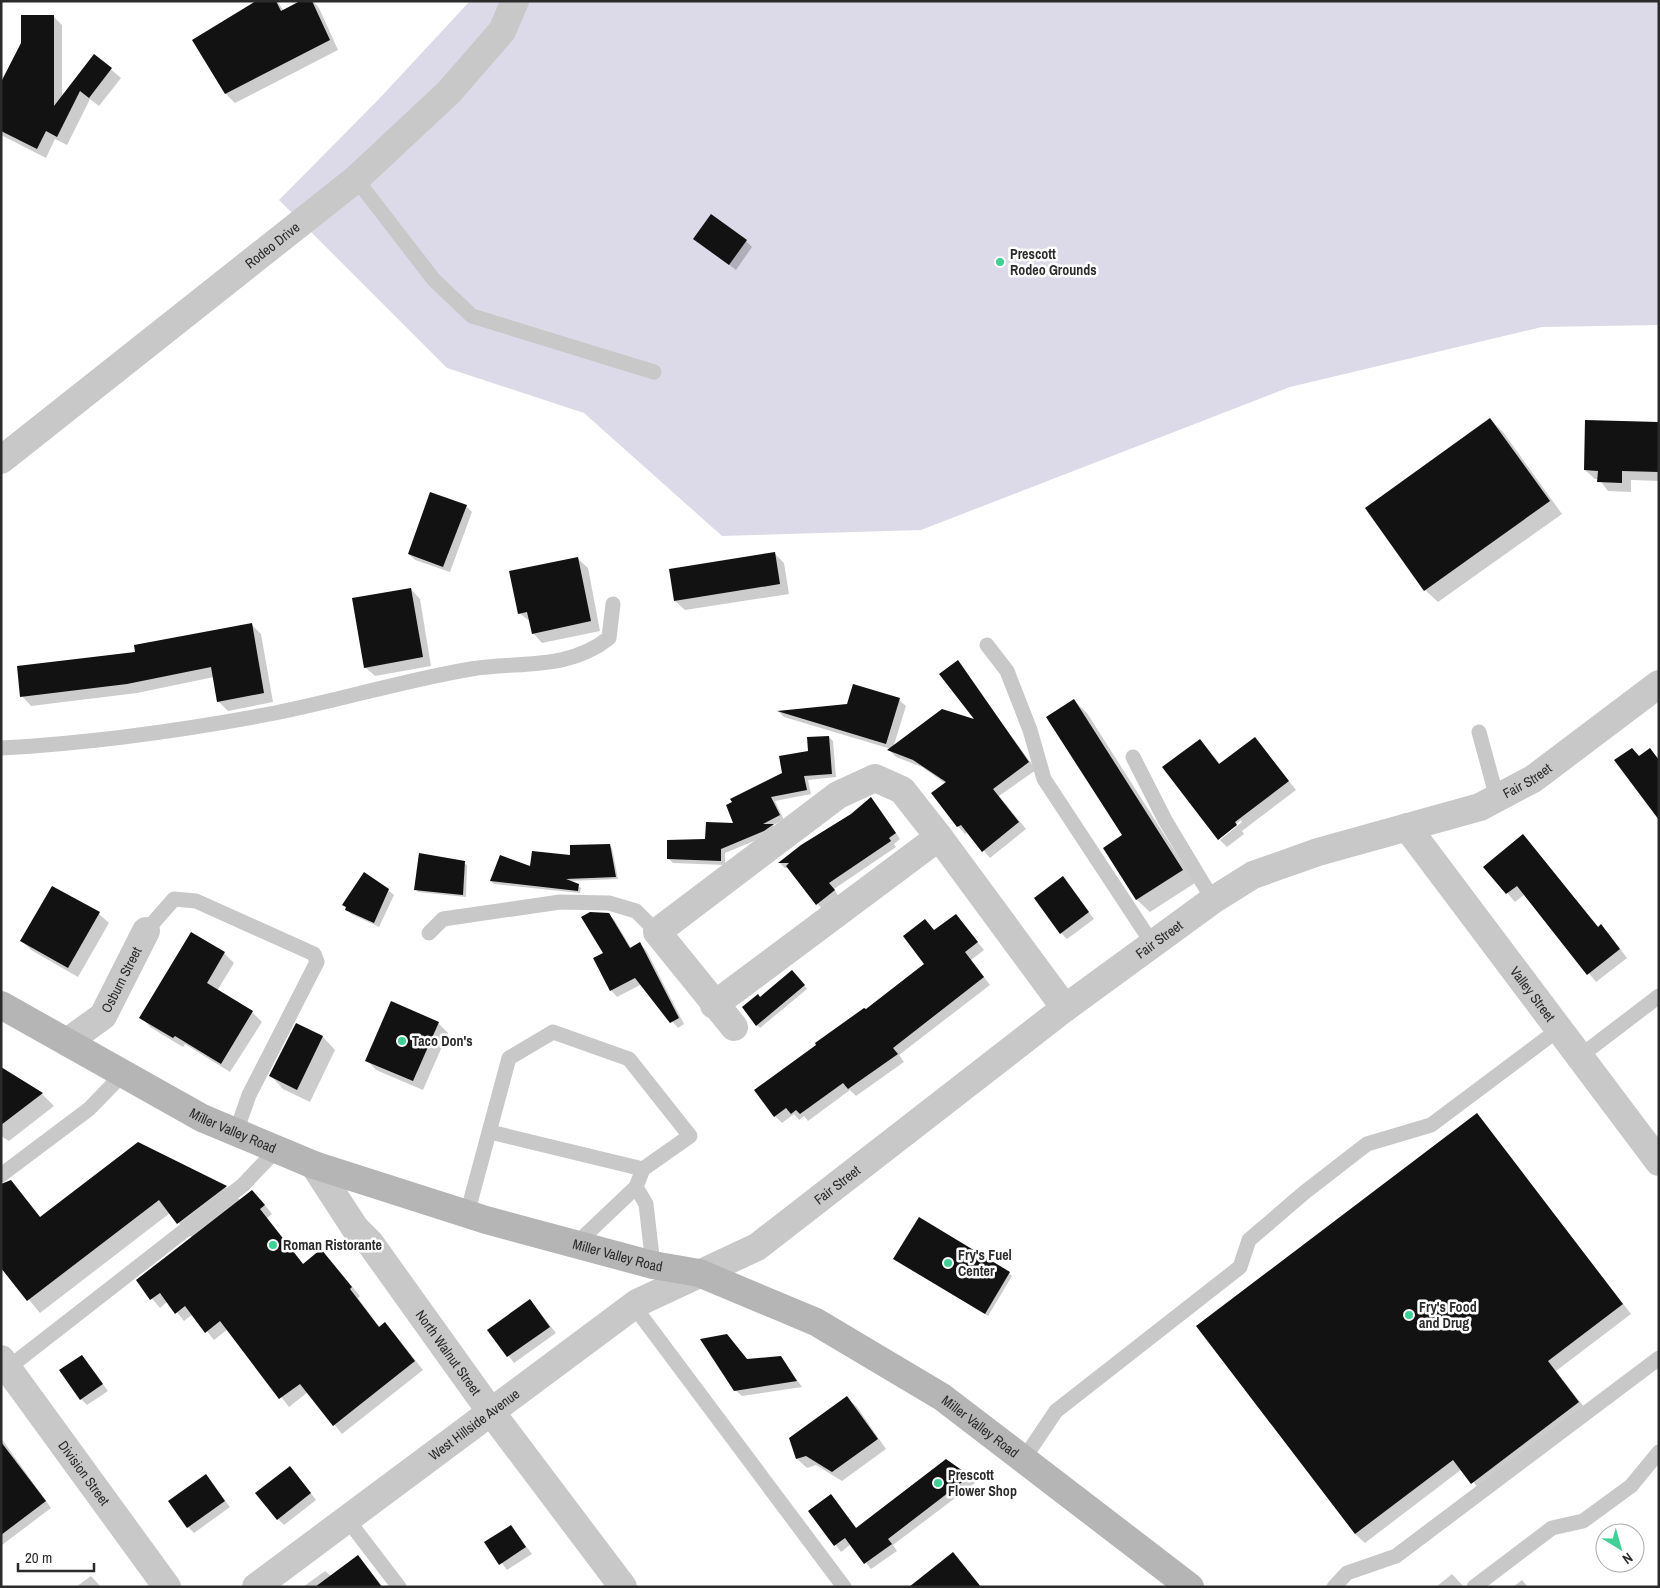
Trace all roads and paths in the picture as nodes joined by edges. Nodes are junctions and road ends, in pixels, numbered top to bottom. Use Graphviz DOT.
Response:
graph roads {
  1 [pos="515,1"];
  2 [pos="356,178"];
  3 [pos="654,372"];
  4 [pos="1,460"];
  5 [pos="613,604"];
  6 [pos="987,644"];
  7 [pos="1659,684"];
  8 [pos="1479,732"];
  9 [pos="1,748"];
  10 [pos="1133,757"];
  11 [pos="1497,798"];
  12 [pos="1407,827"];
  13 [pos="939,837"];
  14 [pos="1213,900"];
  15 [pos="146,931"];
  16 [pos="657,932"];
  17 [pos="429,933"];
  18 [pos="1152,943"];
  19 [pos="1659,996"];
  20 [pos="714,1004"];
  21 [pos="1,1005"];
  22 [pos="1065,1008"];
  23 [pos="734,1027"];
  24 [pos="1559,1029"];
  25 [pos="67,1042"];
  26 [pos="1579,1056"];
  27 [pos="123,1074"];
  28 [pos="236,1132"];
  29 [pos="490,1132"];
  30 [pos="277,1150"];
  31 [pos="1657,1157"];
  32 [pos="314,1165"];
  33 [pos="643,1169"];
  34 [pos="1,1175"];
  35 [pos="636,1187"];
  36 [pos="467,1214"];
  37 [pos="576,1244"];
  38 [pos="653,1265"];
  39 [pos="699,1273"];
  40 [pos="634,1305"];
  41 [pos="1659,1358"];
  42 [pos="5,1364"];
  43 [pos="491,1412"];
  44 [pos="1659,1452"];
  45 [pos="1023,1460"];
  46 [pos="347,1519"];
  47 [pos="167,1587"];
  48 [pos="256,1587"];
  49 [pos="399,1587"];
  50 [pos="623,1587"];
  51 [pos="844,1587"];
  52 [pos="1190,1587"];
  53 [pos="1334,1587"];
  54 [pos="1474,1587"];
  1 -- 2 [label="street, Rodeo Drive"];
  2 -- 3 [label="lane"];
  2 -- 4 [label="street, Rodeo Drive"];
  5 -- 9 [label="lane"];
  6 -- 18 [label="lane"];
  7 -- 11 [label="street, Fair Street"];
  8 -- 11 [label="lane"];
  10 -- 14 [label="lane"];
  11 -- 12 [label="street, Fair Street"];
  12 -- 14 [label="street, Fair Street"];
  12 -- 24 [label="street, Valley Street"];
  13 -- 16 [label="street"];
  13 -- 20 [label="street"];
  13 -- 22 [label="street"];
  14 -- 18 [label="street, Fair Street"];
  15 -- 25 [label="street, Osburn Street"];
  15 -- 28 [label="lane"];
  16 -- 17 [label="lane"];
  16 -- 20 [label="street"];
  18 -- 22 [label="street, Fair Street"];
  19 -- 26 [label="lane"];
  20 -- 23 [label="street"];
  21 -- 25 [label="main road, Miller Valley Road"];
  22 -- 39 [label="street, Fair Street"];
  24 -- 26 [label="street, Valley Street"];
  24 -- 45 [label="lane"];
  25 -- 27 [label="main road, Miller Valley Road"];
  26 -- 31 [label="street, Valley Street"];
  27 -- 28 [label="main road, Miller Valley Road"];
  27 -- 34 [label="lane"];
  28 -- 30 [label="main road, Miller Valley Road"];
  29 -- 33 [label="lane"];
  29 -- 33 [label="lane"];
  29 -- 36 [label="lane"];
  30 -- 32 [label="main road, Miller Valley Road"];
  30 -- 42 [label="lane"];
  32 -- 36 [label="main road, Miller Valley Road"];
  32 -- 43 [label="street, North Walnut Street"];
  33 -- 35 [label="lane"];
  35 -- 37 [label="lane"];
  35 -- 38 [label="lane"];
  36 -- 37 [label="main road, Miller Valley Road"];
  37 -- 38 [label="main road, Miller Valley Road"];
  38 -- 39 [label="main road, Miller Valley Road"];
  39 -- 40 [label="street, West Hillside Avenue"];
  39 -- 45 [label="main road, Miller Valley Road"];
  40 -- 43 [label="street, West Hillside Avenue"];
  40 -- 51 [label="lane"];
  41 -- 53 [label="lane"];
  42 -- 47 [label="street, Division Street"];
  43 -- 46 [label="street, West Hillside Avenue"];
  43 -- 50 [label="street, North Walnut Street"];
  44 -- 54 [label="lane"];
  45 -- 52 [label="main road, Miller Valley Road"];
  46 -- 48 [label="street, West Hillside Avenue"];
  46 -- 49 [label="lane"];
}
